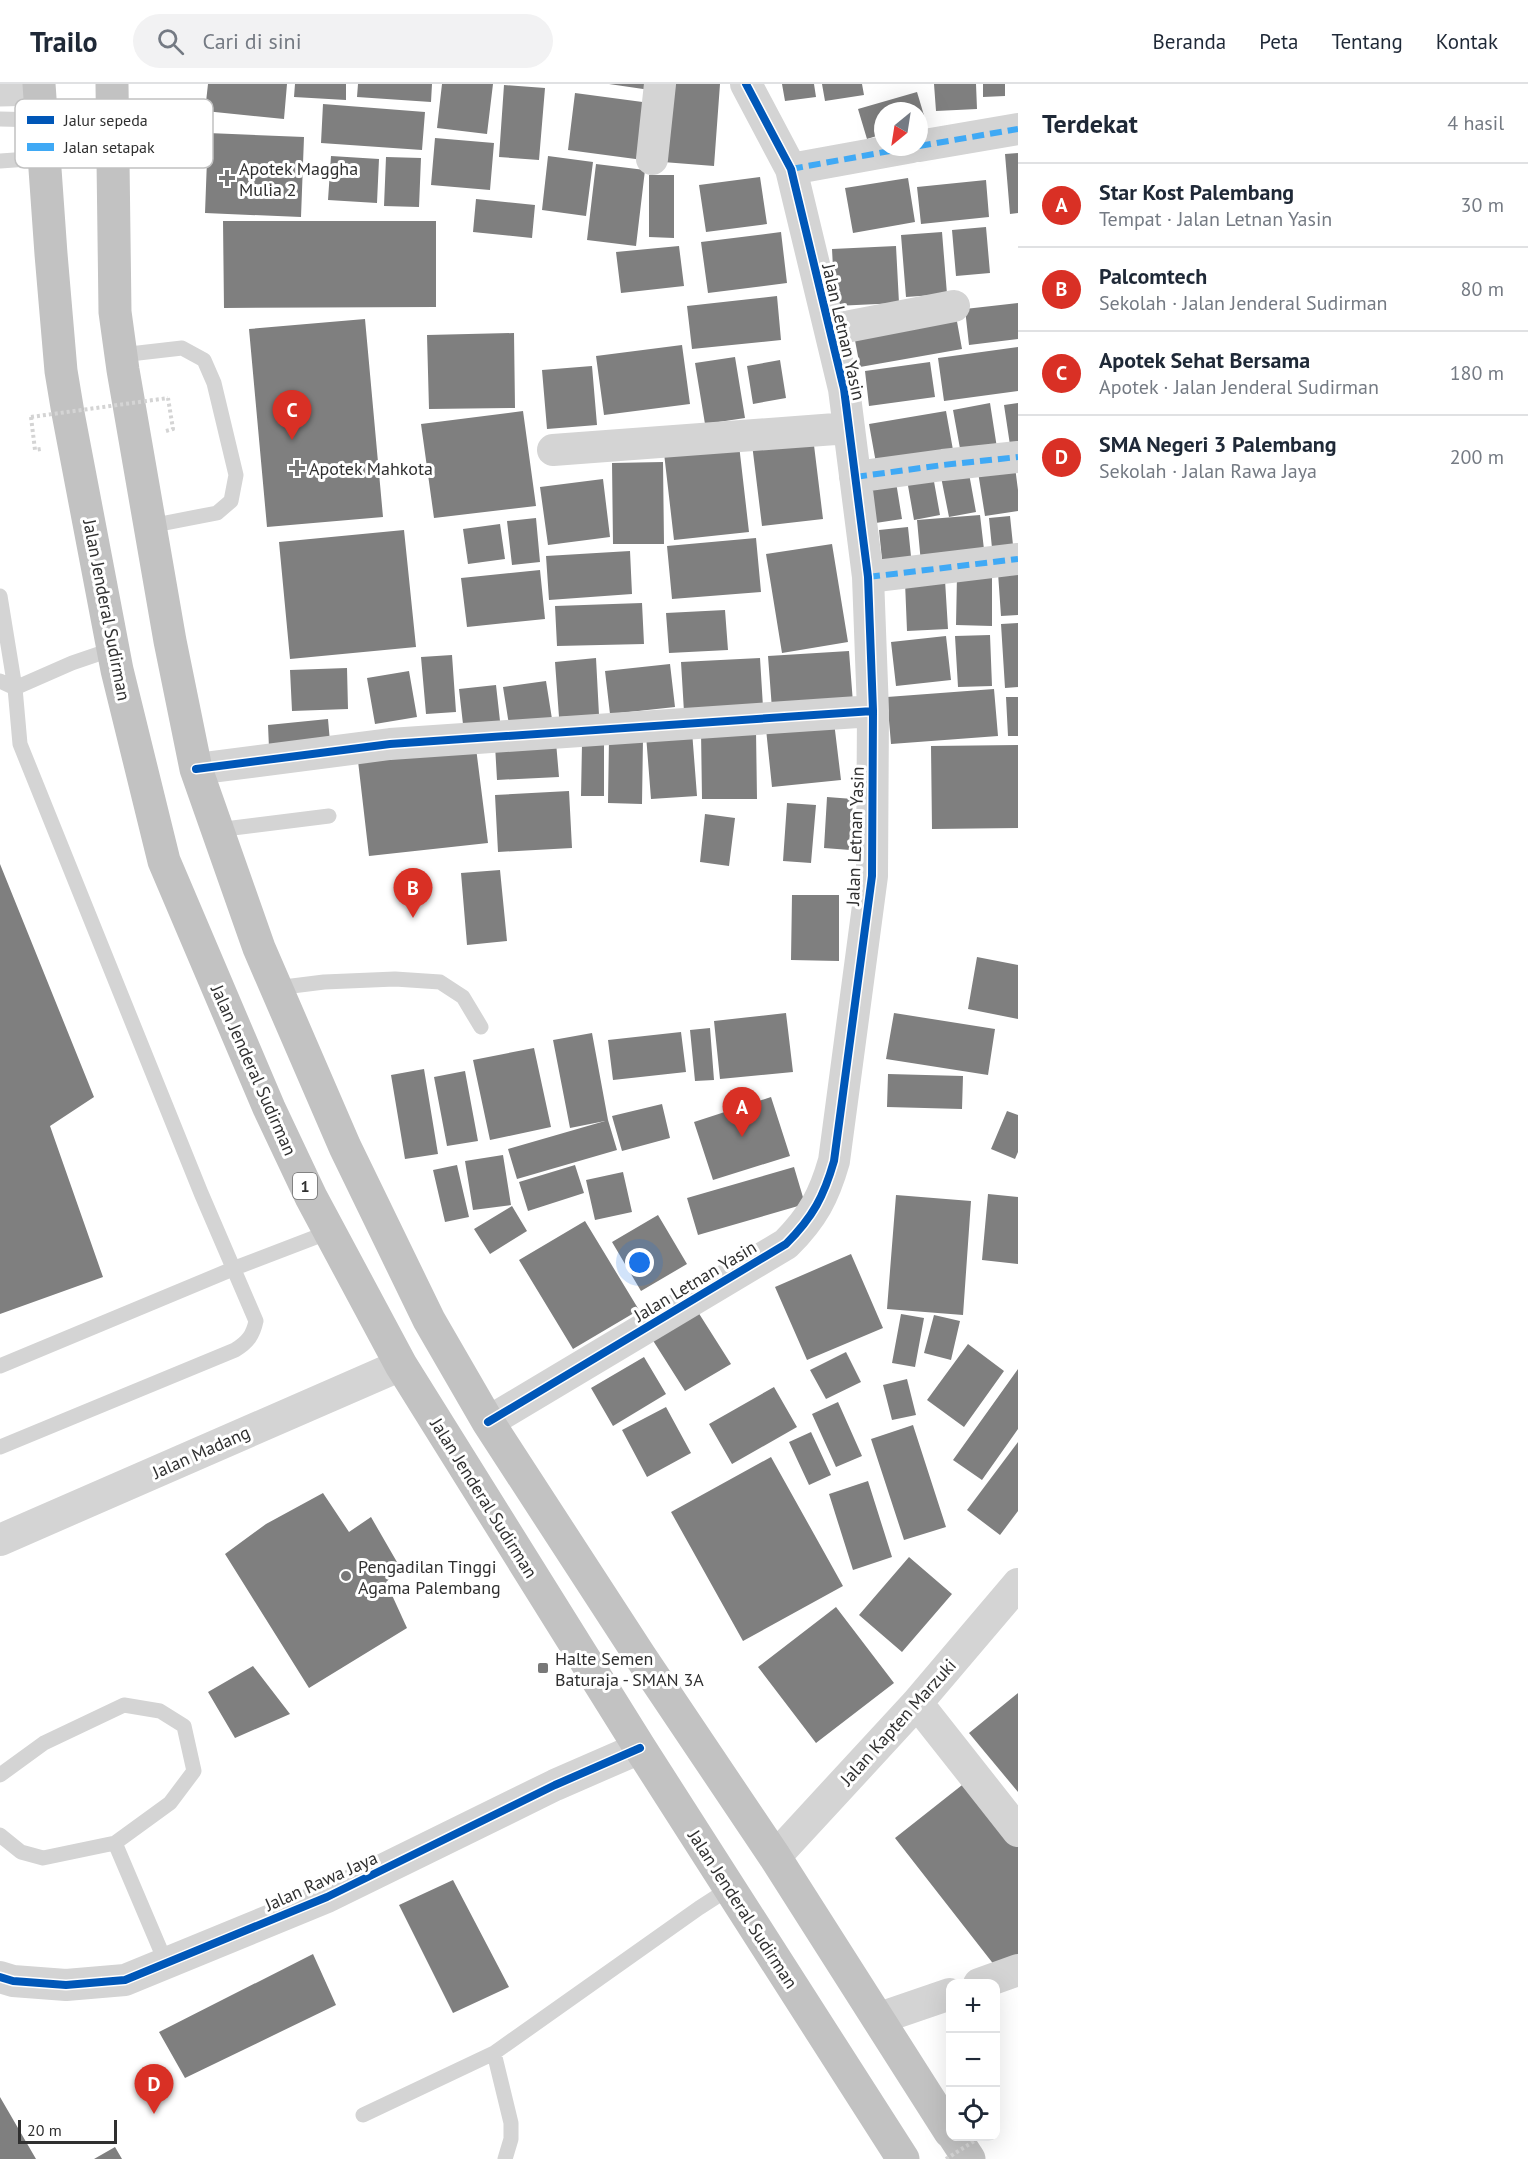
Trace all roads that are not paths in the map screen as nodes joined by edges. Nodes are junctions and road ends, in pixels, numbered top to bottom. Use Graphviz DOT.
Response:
graph roads {
  1 [pos="112,84"];
  2 [pos="660,84"];
  3 [pos="746,84"];
  4 [pos="0,86"];
  5 [pos="40,97"];
  6 [pos="0,99"];
  7 [pos="112,99"];
  8 [pos="15,111"];
  9 [pos="0,119"];
  10 [pos="1018,129"];
  11 [pos="928,144"];
  12 [pos="874,154"];
  13 [pos="652,159"];
  14 [pos="15,160"];
  15 [pos="0,161"];
  16 [pos="45,168"];
  17 [pos="113,168"];
  18 [pos="791,169"];
  19 [pos="954,306"];
  20 [pos="830,330"];
  21 [pos="121,355"];
  22 [pos="849,428"];
  23 [pos="553,450"];
  24 [pos="1018,457"];
  25 [pos="855,477"];
  26 [pos="150,526"];
  27 [pos="1018,560"];
  28 [pos="868,577"];
  29 [pos="0,596"];
  30 [pos="113,649"];
  31 [pos="0,681"];
  32 [pos="15,688"];
  33 [pos="873,711"];
  34 [pos="196,769"];
  35 [pos="329,816"];
  36 [pos="217,830"];
  37 [pos="276,988"];
  38 [pos="481,1027"];
  39 [pos="329,1232"];
  40 [pos="235,1269"];
  41 [pos="401,1365"];
  42 [pos="0,1366"];
  43 [pos="488,1422"];
  44 [pos="0,1448"];
  45 [pos="0,1540"];
  46 [pos="1015,1595"];
  47 [pos="917,1703"];
  48 [pos="640,1748"];
  49 [pos="0,1775"];
  50 [pos="1018,1831"];
  51 [pos="0,1835"];
  52 [pos="115,1843"];
  53 [pos="775,1857"];
  54 [pos="730,1888"];
  55 [pos="166,1963"];
  56 [pos="1018,1970"];
  57 [pos="0,1977"];
  58 [pos="991,1979"];
  59 [pos="946,1996"];
  60 [pos="880,2018"];
  61 [pos="494,2053"];
  62 [pos="363,2115"];
  63 [pos="946,2124"];
  64 [pos="957,2141"];
  65 [pos="505,2159"];
  66 [pos="903,2159"];
  67 [pos="969,2159"];
  1 -- 7 [label="highway"];
  2 -- 13 [label="street"];
  3 -- 18 [label="street, Jalan Letnan Yasin"];
  4 -- 5 [label="lane"];
  5 -- 6 [label="lane"];
  8 -- 9 [label="lane"];
  10 -- 11 [label="street"];
  12 -- 18 [label="street"];
  14 -- 15 [label="lane"];
  16 -- 30 [label="highway, Jalan Jenderal Sudirman / 1"];
  17 -- 21 [label="highway"];
  18 -- 20 [label="street, Jalan Letnan Yasin"];
  19 -- 20 [label="street"];
  20 -- 22 [label="street, Jalan Letnan Yasin"];
  21 -- 26 [label="highway"];
  21 -- 26 [label="lane"];
  22 -- 23 [label="street"];
  22 -- 25 [label="street, Jalan Letnan Yasin"];
  24 -- 25 [label="street"];
  25 -- 28 [label="street, Jalan Letnan Yasin"];
  26 -- 34 [label="highway"];
  27 -- 28 [label="street"];
  28 -- 33 [label="street, Jalan Letnan Yasin"];
  29 -- 32 [label="lane"];
  30 -- 32 [label="lane"];
  30 -- 39 [label="highway, Jalan Jenderal Sudirman / 1"];
  31 -- 32 [label="lane"];
  32 -- 40 [label="lane"];
  33 -- 34 [label="street"];
  33 -- 43 [label="street, Jalan Letnan Yasin"];
  34 -- 36 [label="highway"];
  35 -- 36 [label="lane"];
  36 -- 37 [label="highway"];
  37 -- 38 [label="lane"];
  37 -- 43 [label="highway"];
  39 -- 40 [label="lane"];
  39 -- 41 [label="highway, Jalan Jenderal Sudirman / 1"];
  40 -- 42 [label="lane"];
  40 -- 44 [label="lane"];
  41 -- 45 [label="street, Jalan Madang"];
  41 -- 48 [label="highway, Jalan Jenderal Sudirman / 1"];
  43 -- 53 [label="highway"];
  46 -- 47 [label="street, Jalan Kapten Marzuki"];
  47 -- 50 [label="street"];
  47 -- 53 [label="street, Jalan Kapten Marzuki"];
  48 -- 54 [label="highway, Jalan Jenderal Sudirman / 1"];
  48 -- 55 [label="street, Jalan Rawa Jaya"];
  49 -- 52 [label="lane"];
  51 -- 52 [label="lane"];
  52 -- 55 [label="lane"];
  53 -- 60 [label="highway"];
  54 -- 61 [label="lane"];
  54 -- 66 [label="highway, Jalan Jenderal Sudirman / 1"];
  55 -- 57 [label="street, Jalan Rawa Jaya"];
  56 -- 58 [label="street"];
  59 -- 60 [label="street"];
  60 -- 63 [label="highway"];
  61 -- 62 [label="lane"];
  61 -- 65 [label="lane"];
  64 -- 67 [label="highway"];
}
